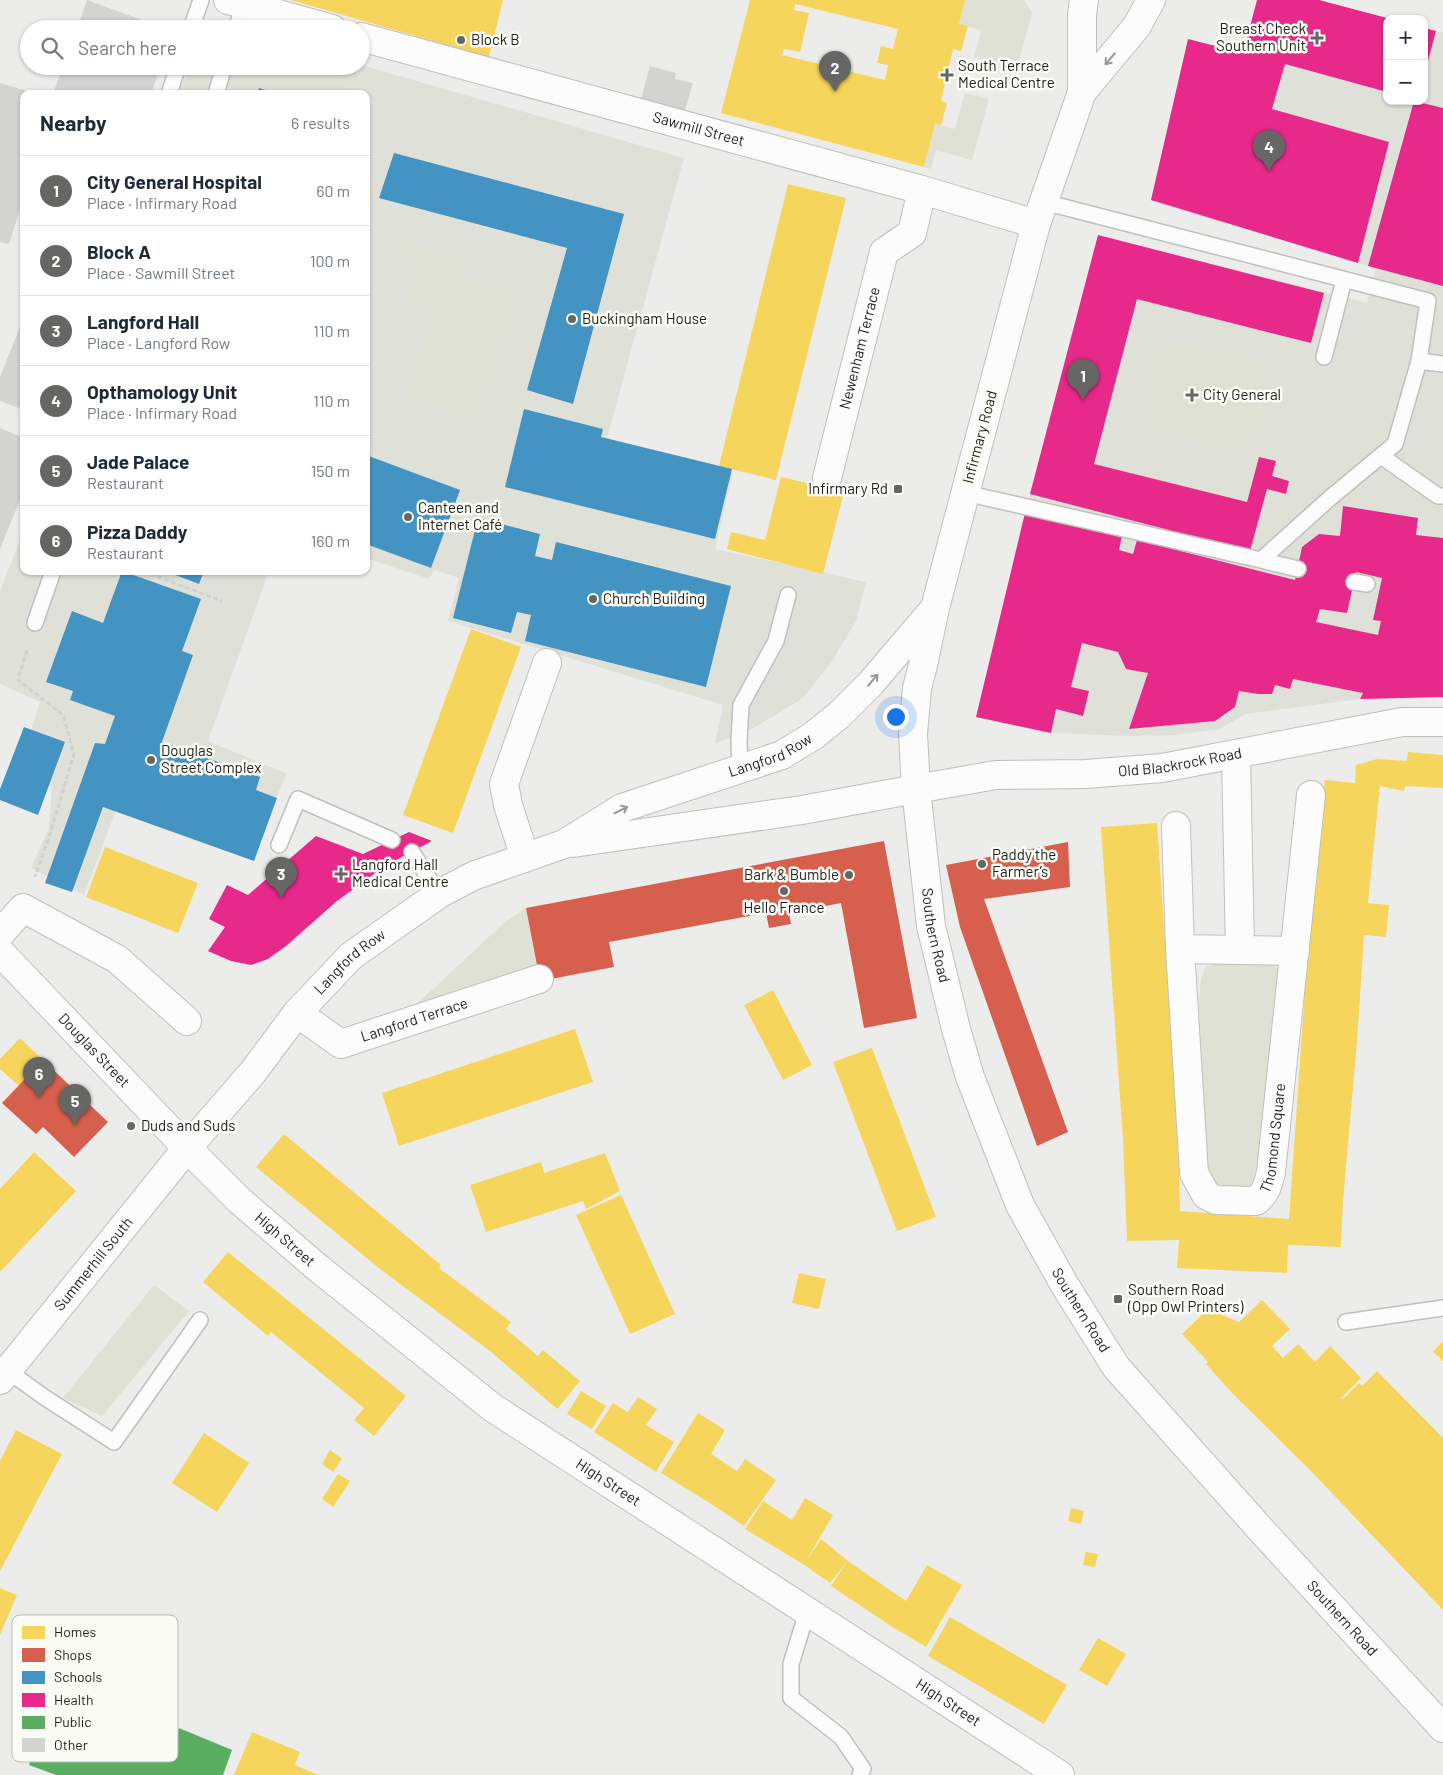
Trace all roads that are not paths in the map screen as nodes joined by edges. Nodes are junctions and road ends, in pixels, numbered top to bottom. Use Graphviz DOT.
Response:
graph roads {
  1 [pos="201,0"];
  2 [pos="1084,0"];
  3 [pos="1151,0"];
  4 [pos="236,11"];
  5 [pos="194,20"];
  6 [pos="284,20"];
  7 [pos="370,39"];
  8 [pos="175,75"];
  9 [pos="221,75"];
  10 [pos="169,90"];
  11 [pos="217,90"];
  12 [pos="1082,92"];
  13 [pos="922,190"];
  14 [pos="1040,213"];
  15 [pos="1344,280"];
  16 [pos="1436,303"];
  17 [pos="1324,357"];
  18 [pos="1419,361"];
  19 [pos="1443,364"];
  20 [pos="1381,456"];
  21 [pos="827,478"];
  22 [pos="965,493"];
  23 [pos="1443,496"];
  24 [pos="1261,560"];
  25 [pos="1298,569"];
  26 [pos="52,575"];
  27 [pos="788,595"];
  28 [pos="935,608"];
  29 [pos="35,623"];
  30 [pos="547,663"];
  31 [pos="1443,722"];
  32 [pos="1236,755"];
  33 [pos="740,769"];
  34 [pos="916,789"];
  35 [pos="1311,795"];
  36 [pos="1176,826"];
  37 [pos="392,840"];
  38 [pos="564,844"];
  39 [pos="279,845"];
  40 [pos="412,852"];
  41 [pos="525,858"];
  42 [pos="439,894"];
  43 [pos="0,934"];
  44 [pos="1180,949"];
  45 [pos="1240,950"];
  46 [pos="1295,951"];
  47 [pos="0,952"];
  48 [pos="539,979"];
  49 [pos="297,1014"];
  50 [pos="187,1021"];
  51 [pos="187,1148"];
  52 [pos="1443,1308"];
  53 [pos="200,1320"];
  54 [pos="1346,1322"];
  55 [pos="4,1376"];
  56 [pos="808,1612"];
  57 [pos="1443,1728"];
  58 [pos="860,1775"];
  59 [pos="1060,1775"];
  1 -- 5 [label="lane"];
  2 -- 12 [label="street, Infirmary Road"];
  3 -- 12 [label="street, Infirmary Road, one-way"];
  4 -- 6 [label="street"];
  7 -- 13 [label="street, Sawmill Street"];
  8 -- 10 [label="lane"];
  9 -- 11 [label="lane"];
  12 -- 14 [label="street, Infirmary Road"];
  13 -- 14 [label="street, Sawmill Street"];
  13 -- 21 [label="street, Newenham Terrace"];
  14 -- 15 [label="lane"];
  14 -- 22 [label="street, Infirmary Road"];
  15 -- 16 [label="lane"];
  15 -- 17 [label="lane"];
  16 -- 18 [label="lane"];
  18 -- 19 [label="lane"];
  18 -- 20 [label="lane"];
  20 -- 23 [label="lane"];
  20 -- 24 [label="lane"];
  22 -- 24 [label="lane"];
  22 -- 28 [label="street, Infirmary Road"];
  24 -- 25 [label="lane"];
  26 -- 29 [label="lane"];
  27 -- 33 [label="lane"];
  33 -- 28 [label="street, Langford Row, one-way"];
  28 -- 34 [label="street, Infirmary Road"];
  30 -- 41 [label="street"];
  31 -- 32 [label="street, Old Blackrock Road"];
  32 -- 34 [label="street, Old Blackrock Road"];
  32 -- 45 [label="street"];
  38 -- 33 [label="street, Langford Row, one-way"];
  34 -- 38 [label="street, Langford Row"];
  34 -- 57 [label="street, Southern Road"];
  35 -- 46 [label="street, Thomond Square"];
  36 -- 44 [label="street, Thomond Square"];
  37 -- 39 [label="lane"];
  38 -- 41 [label="street, Langford Row"];
  40 -- 42 [label="lane"];
  41 -- 42 [label="street, Langford Row"];
  42 -- 49 [label="street, Langford Row"];
  43 -- 50 [label="street"];
  44 -- 45 [label="street"];
  44 -- 46 [label="street, Thomond Square"];
  45 -- 46 [label="street"];
  47 -- 51 [label="street, Douglas Street"];
  48 -- 49 [label="street, Langford Terrace"];
  49 -- 51 [label="street, Langford Row"];
  51 -- 55 [label="street, Summerhill South"];
  51 -- 56 [label="street, High Street"];
  52 -- 54 [label="lane"];
  53 -- 55 [label="lane"];
  56 -- 58 [label="lane"];
  56 -- 59 [label="street, High Street"];
}
